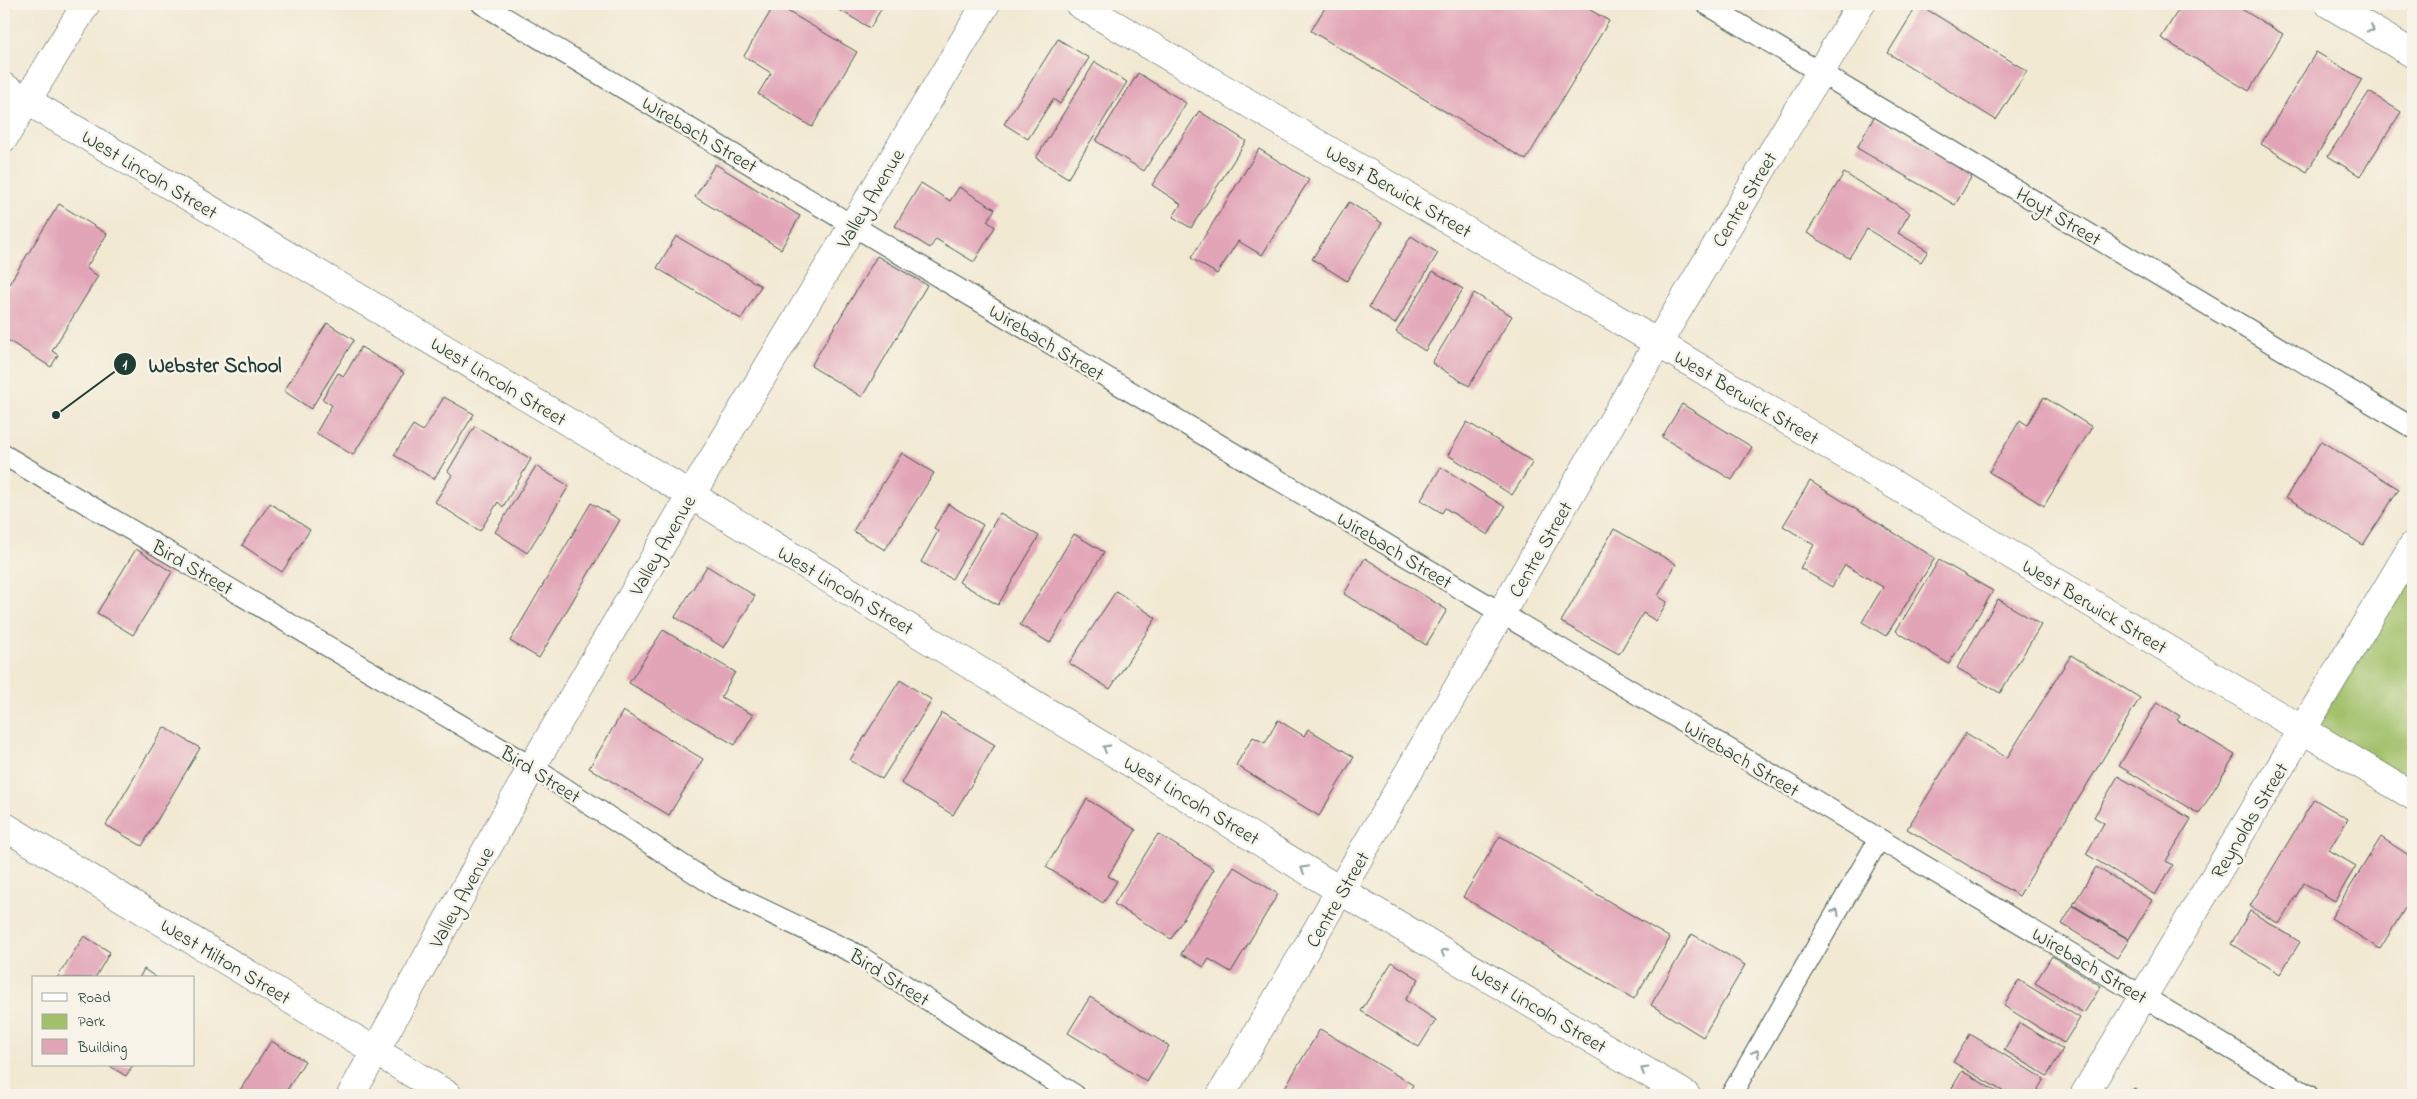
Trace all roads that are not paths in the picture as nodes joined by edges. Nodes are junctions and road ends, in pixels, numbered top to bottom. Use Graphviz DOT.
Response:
graph roads {
  1 [pos="86,4"];
  2 [pos="482,4"];
  3 [pos="986,4"];
  4 [pos="1079,4"];
  5 [pos="1706,4"];
  6 [pos="1861,4"];
  7 [pos="2329,4"];
  8 [pos="2413,54"];
  9 [pos="1820,72"];
  10 [pos="15,94"];
  11 [pos="4,138"];
  12 [pos="854,226"];
  13 [pos="1658,343"];
  14 [pos="2413,428"];
  15 [pos="4,455"];
  16 [pos="691,495"];
  17 [pos="2413,545"];
  18 [pos="1502,614"];
  19 [pos="2303,730"];
  20 [pos="532,767"];
  21 [pos="2413,796"];
  22 [pos="4,826"];
  23 [pos="1878,840"];
  24 [pos="1342,891"];
  25 [pos="2143,996"];
  26 [pos="376,1053"];
  27 [pos="351,1095"];
  28 [pos="448,1095"];
  29 [pos="1076,1095"];
  30 [pos="1221,1095"];
  31 [pos="1686,1095"];
  32 [pos="1732,1095"];
  33 [pos="2084,1095"];
  34 [pos="2308,1095"];
  1 -- 10 [label="street"];
  2 -- 12 [label="lane, Wirebach Street"];
  3 -- 12 [label="street, Valley Avenue"];
  4 -- 13 [label="street, West Berwick Street"];
  5 -- 9 [label="lane, Hoyt Street"];
  6 -- 9 [label="street, Centre Street"];
  7 -- 8 [label="street, one-way"];
  9 -- 13 [label="street, Centre Street"];
  9 -- 14 [label="lane, Hoyt Street"];
  10 -- 11 [label="street"];
  10 -- 16 [label="street, West Lincoln Street"];
  12 -- 16 [label="street, Valley Avenue"];
  12 -- 18 [label="lane, Wirebach Street"];
  13 -- 18 [label="street, Centre Street"];
  13 -- 19 [label="street, West Berwick Street"];
  15 -- 20 [label="lane, Bird Street"];
  16 -- 20 [label="street, Valley Avenue"];
  24 -- 16 [label="street, West Lincoln Street, one-way"];
  17 -- 19 [label="street, Reynolds Street"];
  18 -- 23 [label="lane, Wirebach Street"];
  18 -- 24 [label="street, Centre Street"];
  19 -- 21 [label="street, West Berwick Street"];
  19 -- 25 [label="street, Reynolds Street"];
  20 -- 26 [label="street, Valley Avenue"];
  20 -- 29 [label="lane, Bird Street"];
  22 -- 26 [label="street, West Milton Street"];
  23 -- 25 [label="lane, Wirebach Street"];
  32 -- 23 [label="lane, one-way"];
  24 -- 30 [label="street, Centre Street"];
  31 -- 24 [label="street, West Lincoln Street, one-way"];
  25 -- 33 [label="street, Reynolds Street"];
  25 -- 34 [label="lane, Wirebach Street"];
  26 -- 27 [label="street, Valley Avenue"];
  26 -- 28 [label="street, West Milton Street"];
}
